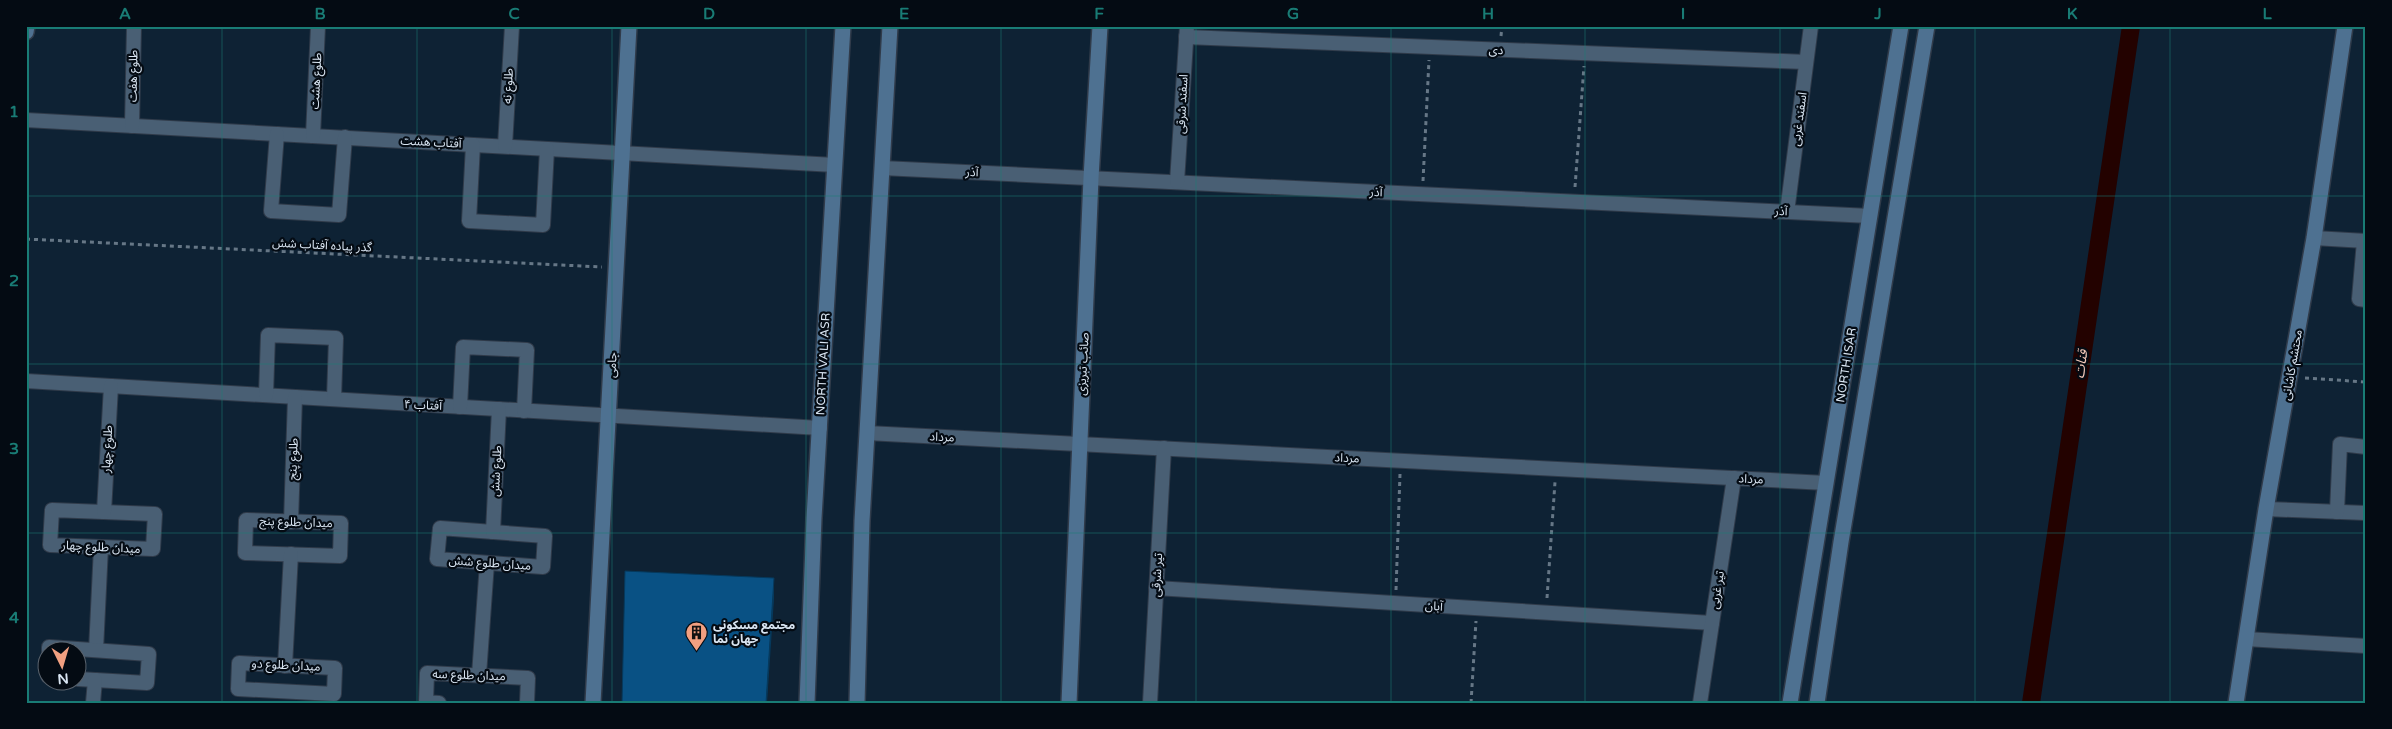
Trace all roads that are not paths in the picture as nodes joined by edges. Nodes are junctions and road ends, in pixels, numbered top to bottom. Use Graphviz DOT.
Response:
graph roads {
  1 [pos="26,26"];
  2 [pos="134,26"];
  3 [pos="318,26"];
  4 [pos="512,26"];
  5 [pos="629,26"];
  6 [pos="843,26"];
  7 [pos="890,26"];
  8 [pos="1100,26"];
  9 [pos="1811,26"];
  10 [pos="1901,26"];
  11 [pos="1927,26"];
  12 [pos="2345,26"];
  13 [pos="26,32"];
  14 [pos="1186,32"];
  15 [pos="1806,62"];
  16 [pos="26,120"];
  17 [pos="132,126"];
  18 [pos="277,134"];
  19 [pos="314,136"];
  20 [pos="345,137"];
  21 [pos="473,145"];
  22 [pos="505,146"];
  23 [pos="547,149"];
  24 [pos="623,153"];
  25 [pos="835,165"];
  26 [pos="882,168"];
  27 [pos="1091,178"];
  28 [pos="1177,182"];
  29 [pos="1787,212"];
  30 [pos="1870,216"];
  31 [pos="2314,238"];
  32 [pos="2365,241"];
  33 [pos="2366,300"];
  34 [pos="1847,355"];
  35 [pos="1871,359"];
  36 [pos="26,381"];
  37 [pos="111,386"];
  38 [pos="266,395"];
  39 [pos="295,397"];
  40 [pos="334,399"];
  41 [pos="460,407"];
  42 [pos="499,409"];
  43 [pos="524,411"];
  44 [pos="610,415"];
  45 [pos="820,428"];
  46 [pos="867,432"];
  47 [pos="1079,444"];
  48 [pos="2366,447"];
  49 [pos="1164,448"];
  50 [pos="1734,478"];
  51 [pos="1826,483"];
  52 [pos="2266,509"];
  53 [pos="104,512"];
  54 [pos="2337,512"];
  55 [pos="2366,513"];
  56 [pos="291,522"];
  57 [pos="493,532"];
  58 [pos="101,547"];
  59 [pos="291,554"];
  60 [pos="487,563"];
  61 [pos="1156,588"];
  62 [pos="1712,623"];
  63 [pos="2246,639"];
  64 [pos="2366,646"];
  65 [pos="88,649"];
  66 [pos="96,650"];
  67 [pos="285,666"];
  68 [pos="479,675"];
  69 [pos="88,679"];
  70 [pos="95,680"];
  71 [pos="287,697"];
  72 [pos="93,703"];
  73 [pos="439,703"];
  74 [pos="527,703"];
  75 [pos="593,703"];
  76 [pos="807,703"];
  77 [pos="857,703"];
  78 [pos="1068,703"];
  79 [pos="1150,703"];
  80 [pos="1700,703"];
  81 [pos="1790,703"];
  82 [pos="1817,703"];
  83 [pos="2236,703"];
  1 -- 13 [label="main road"];
  2 -- 17 [label="street, طلوع هفت"];
  3 -- 19 [label="street, طلوع هشت"];
  4 -- 22 [label="street, طلوع نه"];
  5 -- 24 [label="main road, جامی"];
  6 -- 25 [label="main road, NORTH VALI ASR"];
  7 -- 26 [label="main road"];
  8 -- 27 [label="main road, صائب تبریزی"];
  9 -- 15 [label="street, اسفند غربی"];
  10 -- 30 [label="main road, NORTH ISAR"];
  11 -- 35 [label="main road, NORTH ISAR"];
  12 -- 31 [label="main road, محتشم کاشانی"];
  14 -- 15 [label="street, دی"];
  14 -- 28 [label="street, اسفند شرقی"];
  15 -- 29 [label="street, اسفند غربی"];
  16 -- 17 [label="street, آفتاب هشت"];
  17 -- 18 [label="street, آفتاب هشت"];
  18 -- 19 [label="street, آفتاب هشت"];
  18 -- 20 [label="street"];
  19 -- 20 [label="street, آفتاب هشت"];
  20 -- 21 [label="street, آفتاب هشت"];
  21 -- 22 [label="street, آفتاب هشت"];
  21 -- 23 [label="street"];
  22 -- 23 [label="street, آفتاب هشت"];
  23 -- 24 [label="street, آفتاب هشت"];
  24 -- 25 [label="street, آفتاب هشت"];
  24 -- 44 [label="main road, جامی"];
  25 -- 45 [label="main road, NORTH VALI ASR"];
  26 -- 27 [label="street, آذر"];
  26 -- 46 [label="main road"];
  27 -- 28 [label="street, آذر"];
  27 -- 47 [label="main road, صائب تبریزی"];
  28 -- 29 [label="street, آذر"];
  29 -- 30 [label="street, آذر"];
  30 -- 34 [label="main road, NORTH ISAR"];
  31 -- 32 [label="street"];
  31 -- 52 [label="main road, محتشم کاشانی"];
  32 -- 33 [label="street"];
  34 -- 35 [label="main road"];
  34 -- 51 [label="main road, NORTH ISAR"];
  35 -- 82 [label="main road, NORTH ISAR"];
  36 -- 37 [label="street, آفتاب ۴"];
  37 -- 38 [label="street, آفتاب ۴"];
  37 -- 53 [label="street, طلوع چهار"];
  38 -- 39 [label="street, آفتاب ۴"];
  38 -- 40 [label="street"];
  39 -- 40 [label="street, آفتاب ۴"];
  39 -- 56 [label="street, طلوع پنج"];
  40 -- 41 [label="street, آفتاب ۴"];
  41 -- 42 [label="street, آفتاب ۴"];
  41 -- 43 [label="street"];
  42 -- 43 [label="street, آفتاب ۴"];
  42 -- 57 [label="street, طلوع شش"];
  43 -- 44 [label="street, آفتاب ۴"];
  44 -- 45 [label="street, آفتاب ۴"];
  44 -- 75 [label="main road, جامی"];
  45 -- 76 [label="main road, NORTH VALI ASR"];
  46 -- 47 [label="street, مرداد"];
  46 -- 77 [label="main road"];
  47 -- 49 [label="street, مرداد"];
  47 -- 78 [label="main road, صائب تبریزی"];
  48 -- 54 [label="street"];
  49 -- 50 [label="street, مرداد"];
  49 -- 61 [label="street, تیر شرقی"];
  50 -- 51 [label="street, مرداد"];
  50 -- 62 [label="street, تیر غربی"];
  51 -- 81 [label="main road, NORTH ISAR"];
  52 -- 54 [label="street"];
  52 -- 63 [label="main road, محتشم کاشانی"];
  53 -- 58 [label="street, میدان طلوع چهار"];
  53 -- 58 [label="street, میدان طلوع چهار"];
  54 -- 55 [label="street"];
  56 -- 59 [label="street, میدان طلوع پنج"];
  56 -- 59 [label="street, میدان طلوع پنج"];
  57 -- 60 [label="street, میدان طلوع شش"];
  57 -- 60 [label="street, میدان طلوع شش"];
  58 -- 66 [label="street"];
  59 -- 67 [label="street"];
  60 -- 68 [label="street"];
  61 -- 62 [label="street, آبان"];
  61 -- 79 [label="street, تیر شرقی"];
  62 -- 80 [label="street, تیر غربی"];
  63 -- 64 [label="street"];
  63 -- 83 [label="main road, محتشم کاشانی"];
  65 -- 66 [label="street"];
  66 -- 70 [label="street"];
  67 -- 71 [label="street, میدان طلوع دو"];
  67 -- 71 [label="street, میدان طلوع دو"];
  68 -- 73 [label="street, میدان طلوع سه"];
  68 -- 74 [label="street, میدان طلوع سه"];
  69 -- 70 [label="street"];
  70 -- 72 [label="street"];
}
